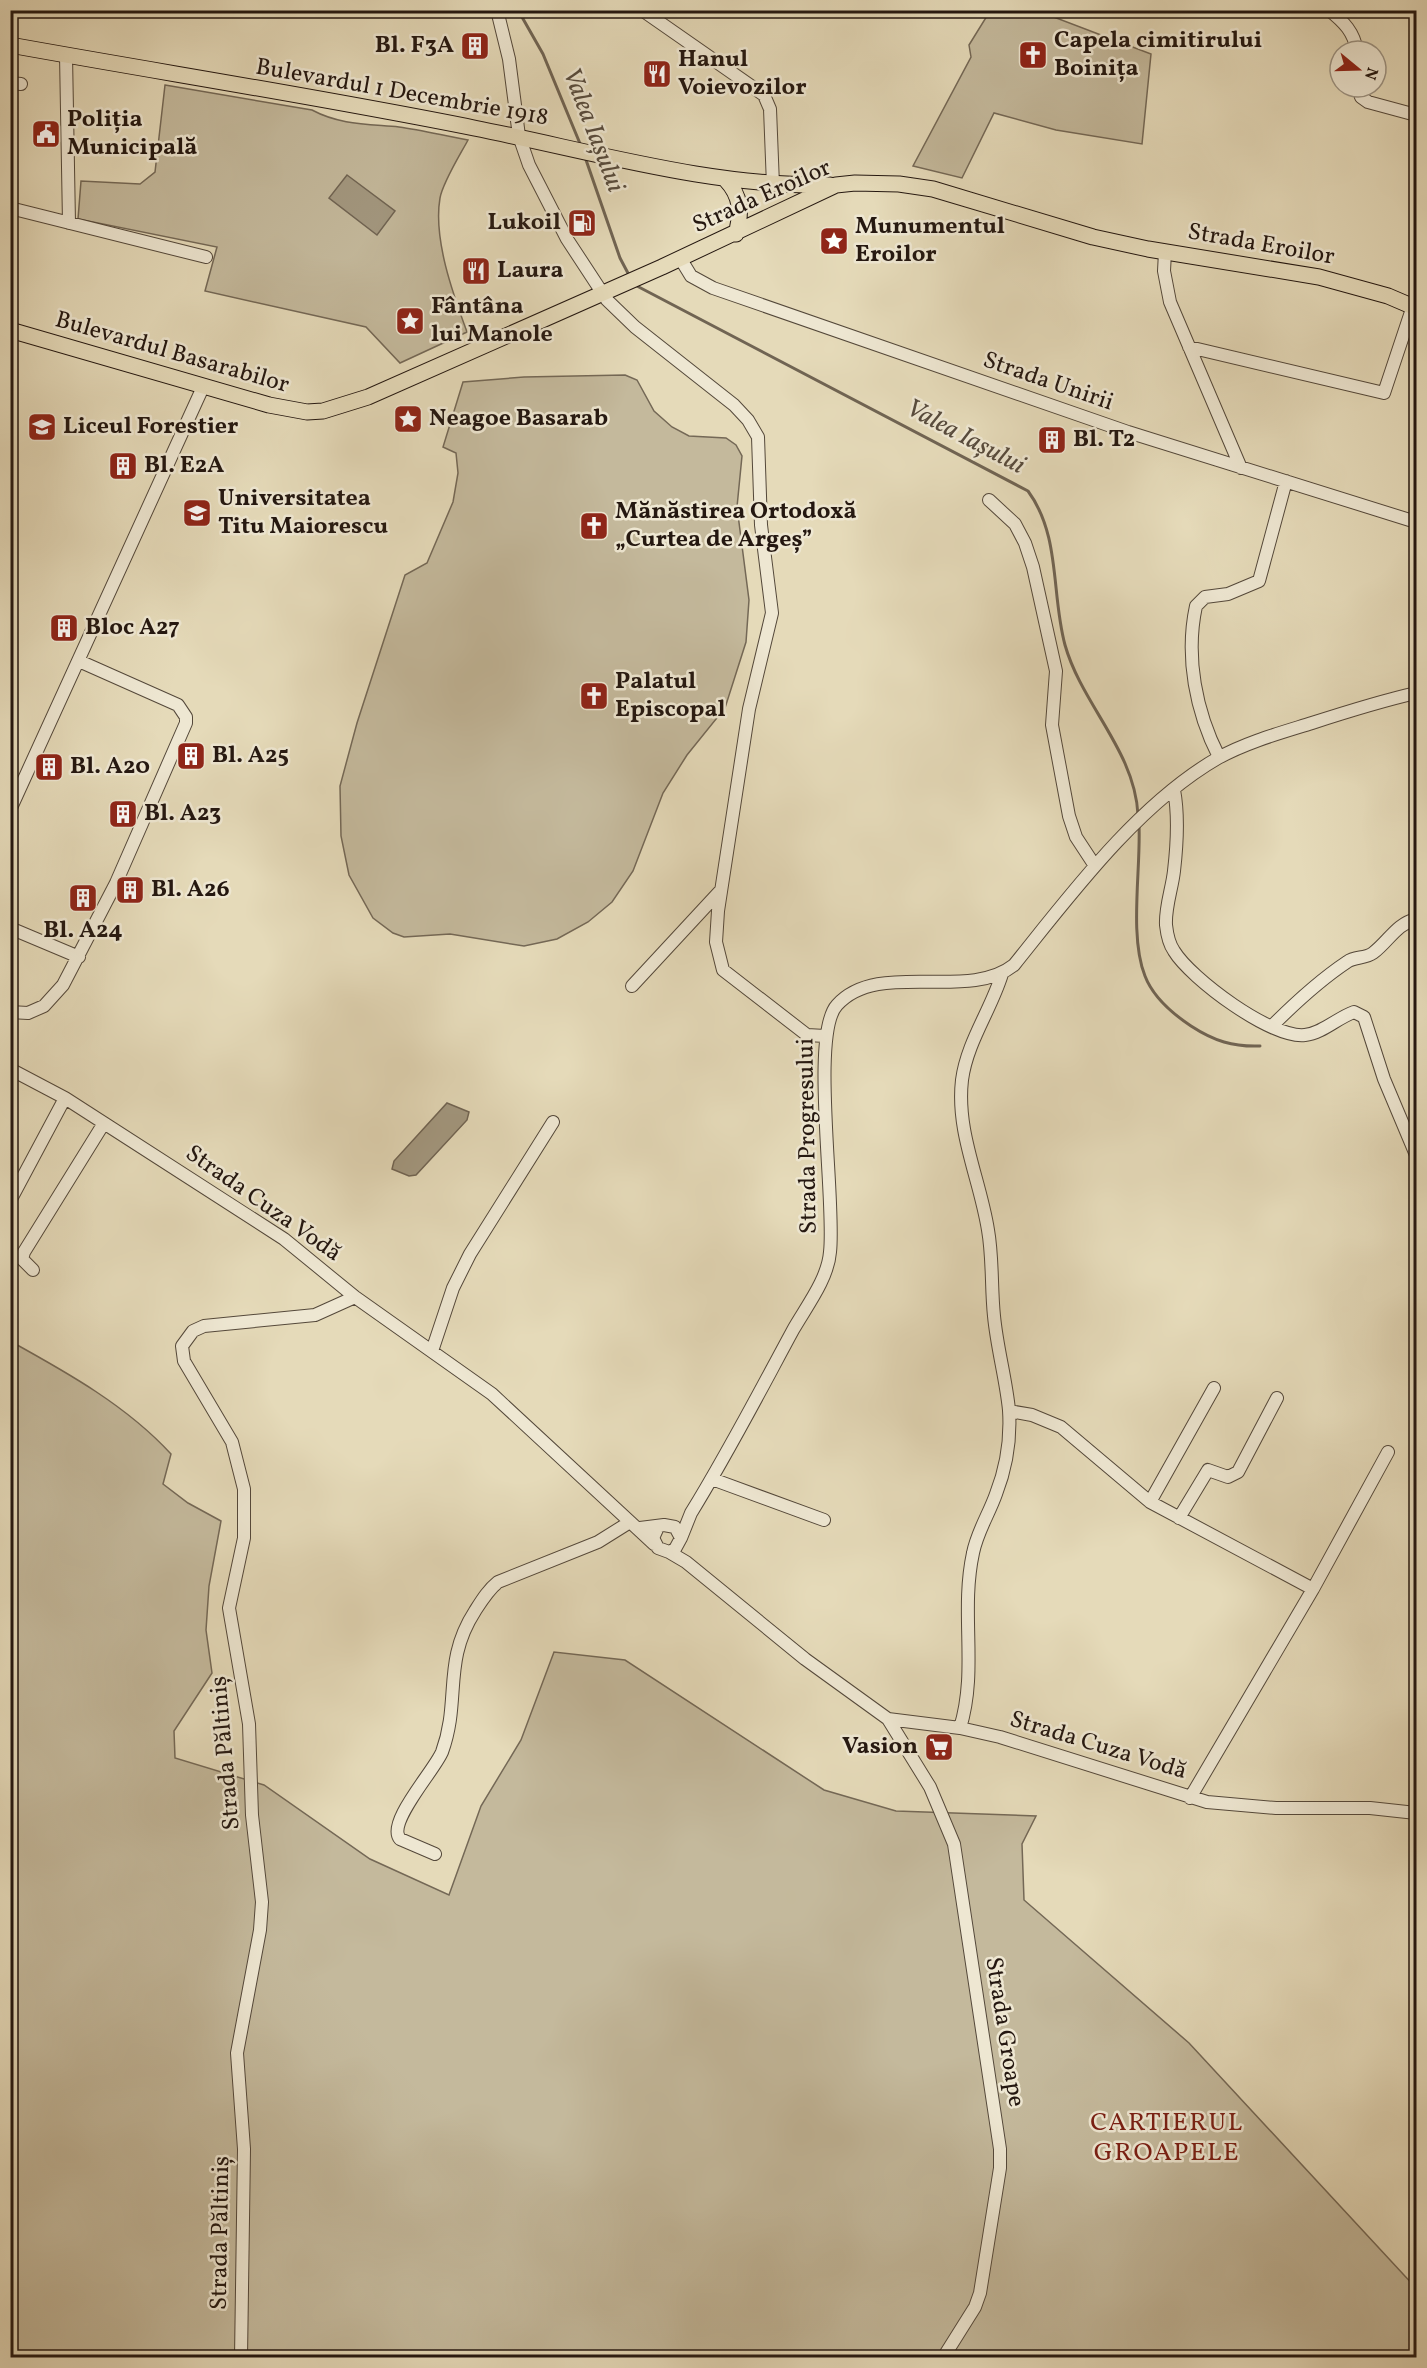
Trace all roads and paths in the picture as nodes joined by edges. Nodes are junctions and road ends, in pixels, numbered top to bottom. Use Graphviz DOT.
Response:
graph roads {
  1 [pos="497,10"];
  2 [pos="642,10"];
  3 [pos="1329,10"];
  4 [pos="1354,39"];
  5 [pos="10,45"];
  6 [pos="66,55"];
  7 [pos="1366,99"];
  8 [pos="1416,115"];
  9 [pos="519,136"];
  10 [pos="726,180"];
  11 [pos="836,184"];
  12 [pos="773,185"];
  13 [pos="10,208"];
  14 [pos="69,223"];
  15 [pos="736,234"];
  16 [pos="1165,252"];
  17 [pos="206,257"];
  18 [pos="680,258"];
  19 [pos="608,291"];
  20 [pos="1415,307"];
  21 [pos="10,330"];
  22 [pos="1189,347"];
  23 [pos="203,387"];
  24 [pos="323,411"];
  25 [pos="1241,468"];
  26 [pos="1286,481"];
  27 [pos="989,500"];
  28 [pos="1416,522"];
  29 [pos="79,661"];
  30 [pos="1416,693"];
  31 [pos="1219,758"];
  32 [pos="1174,790"];
  33 [pos="10,810"];
  34 [pos="1095,866"];
  35 [pos="721,890"];
  36 [pos="1416,919"];
  37 [pos="10,928"];
  38 [pos="79,957"];
  39 [pos="1002,974"];
  40 [pos="632,986"];
  41 [pos="10,1012"];
  42 [pos="1272,1026"];
  43 [pos="825,1036"];
  44 [pos="10,1069"];
  45 [pos="65,1098"];
  46 [pos="553,1122"];
  47 [pos="104,1123"];
  48 [pos="1416,1155"];
  49 [pos="10,1202"];
  50 [pos="33,1270"];
  51 [pos="355,1297"];
  52 [pos="432,1351"];
  53 [pos="1214,1388"];
  54 [pos="1277,1398"];
  55 [pos="1009,1411"];
  56 [pos="1389,1452"];
  57 [pos="712,1479"];
  58 [pos="1150,1502"];
  59 [pos="691,1513"];
  60 [pos="1179,1518"];
  61 [pos="824,1520"];
  62 [pos="635,1525"];
  63 [pos="664,1526"];
  64 [pos="654,1544"];
  65 [pos="676,1545"];
  66 [pos="1313,1589"];
  67 [pos="888,1719"];
  68 [pos="960,1728"];
  69 [pos="1190,1798"];
  70 [pos="1416,1813"];
  71 [pos="435,1854"];
  72 [pos="240,2358"];
  73 [pos="943,2358"];
  1 -- 9 [label="street"];
  2 -- 12 [label="street"];
  3 -- 4 [label="street"];
  5 -- 6 [label="main road, Bulevardul 1 Decembrie 1918"];
  6 -- 9 [label="main road, Bulevardul 1 Decembrie 1918"];
  6 -- 14 [label="street"];
  7 -- 8 [label="street"];
  9 -- 10 [label="main road, Bulevardul 1 Decembrie 1918"];
  9 -- 19 [label="street"];
  10 -- 12 [label="main road, Bulevardul 1 Decembrie 1918"];
  10 -- 15 [label="main road"];
  11 -- 12 [label="main road, Bulevardul 1 Decembrie 1918"];
  11 -- 15 [label="main road, Strada Eroilor"];
  11 -- 16 [label="main road, Strada Eroilor"];
  13 -- 14 [label="street"];
  14 -- 17 [label="street"];
  15 -- 18 [label="main road, Strada Eroilor"];
  16 -- 20 [label="main road, Strada Eroilor"];
  16 -- 22 [label="street"];
  18 -- 19 [label="main road, Strada Eroilor"];
  18 -- 25 [label="street, Strada Unirii"];
  19 -- 24 [label="main road, Strada Eroilor"];
  19 -- 35 [label="street"];
  20 -- 22 [label="street"];
  21 -- 23 [label="main road, Bulevardul Basarabilor"];
  22 -- 25 [label="street"];
  23 -- 24 [label="main road, Bulevardul Basarabilor"];
  23 -- 29 [label="street"];
  25 -- 26 [label="street, Strada Unirii"];
  26 -- 28 [label="street, Strada Unirii"];
  26 -- 31 [label="street"];
  27 -- 34 [label="street"];
  29 -- 33 [label="street"];
  29 -- 38 [label="street"];
  30 -- 31 [label="street"];
  31 -- 32 [label="street"];
  32 -- 34 [label="street"];
  32 -- 42 [label="street"];
  34 -- 39 [label="street"];
  35 -- 40 [label="street"];
  35 -- 43 [label="street"];
  36 -- 42 [label="street"];
  37 -- 38 [label="street"];
  38 -- 41 [label="street"];
  39 -- 43 [label="street, Strada Progresului"];
  39 -- 55 [label="street"];
  42 -- 48 [label="street"];
  43 -- 57 [label="street, Strada Progresului"];
  44 -- 45 [label="street, Strada Cuza Vodă"];
  45 -- 47 [label="street, Strada Cuza Vodă"];
  45 -- 49 [label="street"];
  46 -- 52 [label="street"];
  47 -- 50 [label="street"];
  47 -- 51 [label="street, Strada Cuza Vodă"];
  51 -- 52 [label="street, Strada Cuza Vodă"];
  51 -- 72 [label="street, Strada Păltiniș"];
  52 -- 62 [label="street, Strada Cuza Vodă"];
  53 -- 58 [label="street"];
  54 -- 60 [label="street"];
  55 -- 58 [label="street"];
  55 -- 68 [label="street"];
  56 -- 66 [label="street, Strada Cuza Vodă"];
  57 -- 59 [label="street, Strada Progresului"];
  57 -- 61 [label="street"];
  58 -- 60 [label="street"];
  59 -- 63 [label="street"];
  59 -- 65 [label="street, Strada Progresului"];
  60 -- 66 [label="street"];
  62 -- 63 [label="street"];
  62 -- 64 [label="street, Strada Cuza Vodă"];
  62 -- 71 [label="street"];
  63 -- 64 [label="street"];
  63 -- 65 [label="street"];
  64 -- 65 [label="street"];
  65 -- 67 [label="street, Strada Cuza Vodă"];
  66 -- 69 [label="street, Strada Cuza Vodă"];
  67 -- 68 [label="street, Strada Cuza Vodă"];
  67 -- 73 [label="street, Strada Groape"];
  68 -- 69 [label="street, Strada Cuza Vodă"];
  69 -- 70 [label="street"];
}
